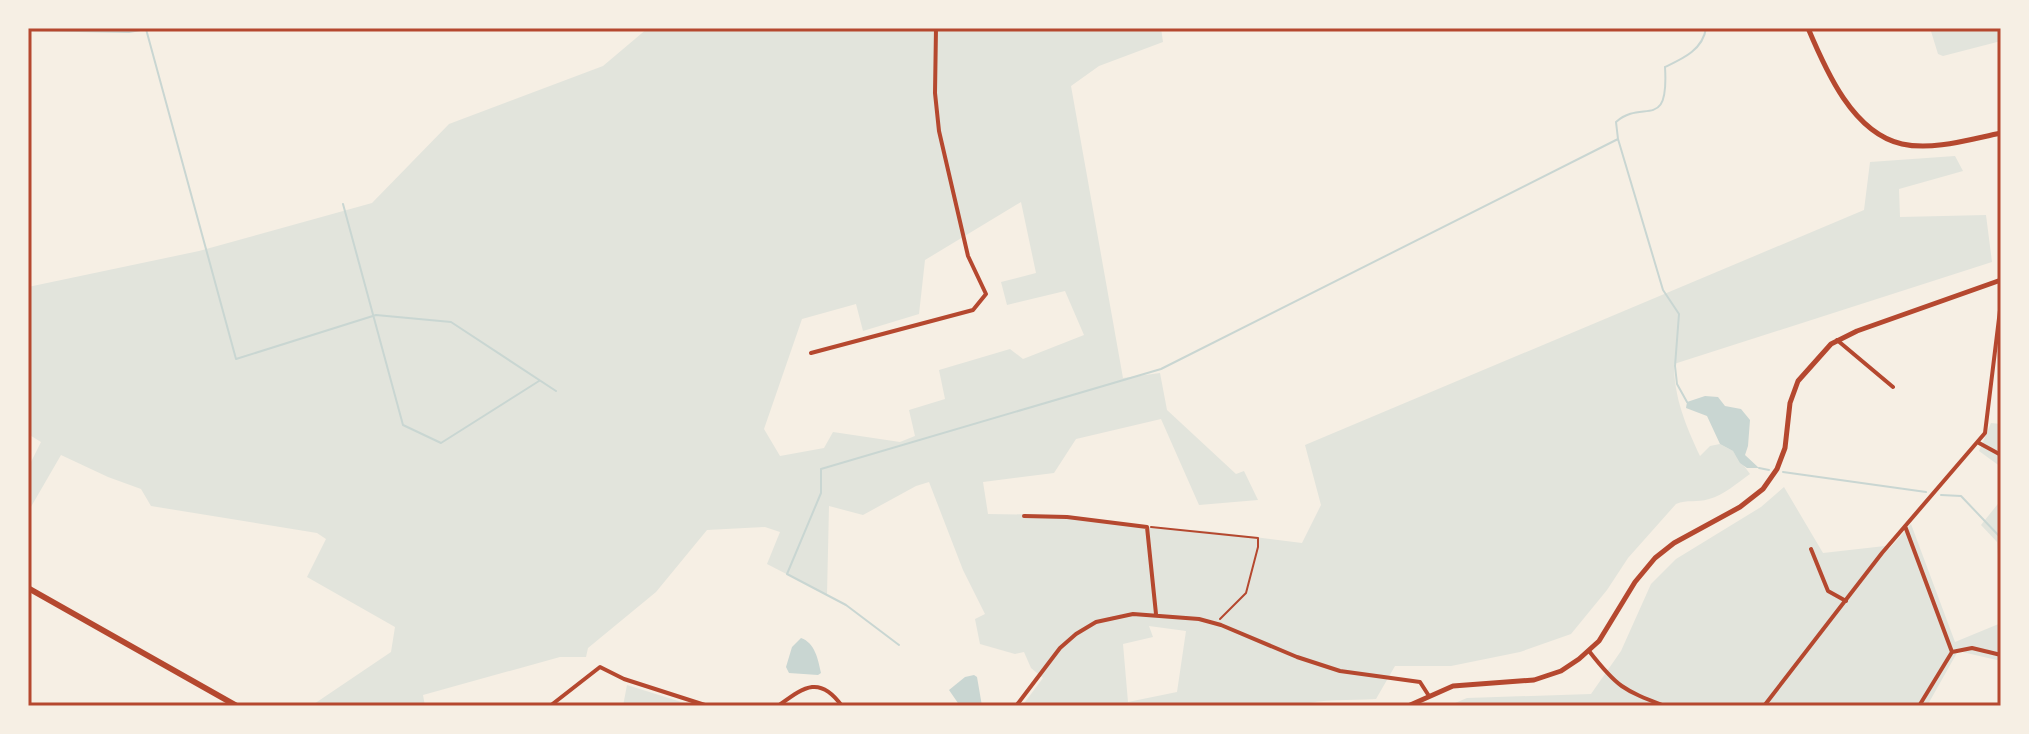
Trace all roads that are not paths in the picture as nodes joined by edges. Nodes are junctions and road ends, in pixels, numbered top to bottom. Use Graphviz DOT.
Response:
graph roads {
  1 [pos="936,28"];
  2 [pos="1808,28"];
  3 [pos="2001,133"];
  4 [pos="2001,280"];
  5 [pos="2001,302"];
  6 [pos="1837,340"];
  7 [pos="811,353"];
  8 [pos="1893,387"];
  9 [pos="1979,443"];
  10 [pos="2001,455"];
  11 [pos="1024,516"];
  12 [pos="1905,526"];
  13 [pos="1811,549"];
  14 [pos="28,588"];
  15 [pos="1846,601"];
  16 [pos="1156,614"];
  17 [pos="1589,651"];
  18 [pos="1952,652"];
  19 [pos="2001,655"];
  20 [pos="1429,696"];
  21 [pos="237,706"];
  22 [pos="550,706"];
  23 [pos="708,706"];
  24 [pos="778,706"];
  25 [pos="842,706"];
  26 [pos="1016,706"];
  27 [pos="1408,706"];
  28 [pos="1665,706"];
  29 [pos="1764,706"];
  30 [pos="1919,706"];
  1 -- 7 [label="street"];
  2 -- 3 [label="street"];
  4 -- 6 [label="street"];
  5 -- 9 [label="street"];
  6 -- 8 [label="street"];
  6 -- 17 [label="street"];
  9 -- 10 [label="street"];
  9 -- 12 [label="street"];
  11 -- 16 [label="street"];
  12 -- 15 [label="street"];
  12 -- 18 [label="street"];
  13 -- 15 [label="street"];
  14 -- 21 [label="main road"];
  15 -- 29 [label="street"];
  16 -- 20 [label="street"];
  16 -- 26 [label="street"];
  17 -- 20 [label="street"];
  17 -- 28 [label="street"];
  18 -- 19 [label="street"];
  18 -- 30 [label="street"];
  20 -- 27 [label="street"];
  22 -- 23 [label="street"];
  24 -- 25 [label="street"];
}
